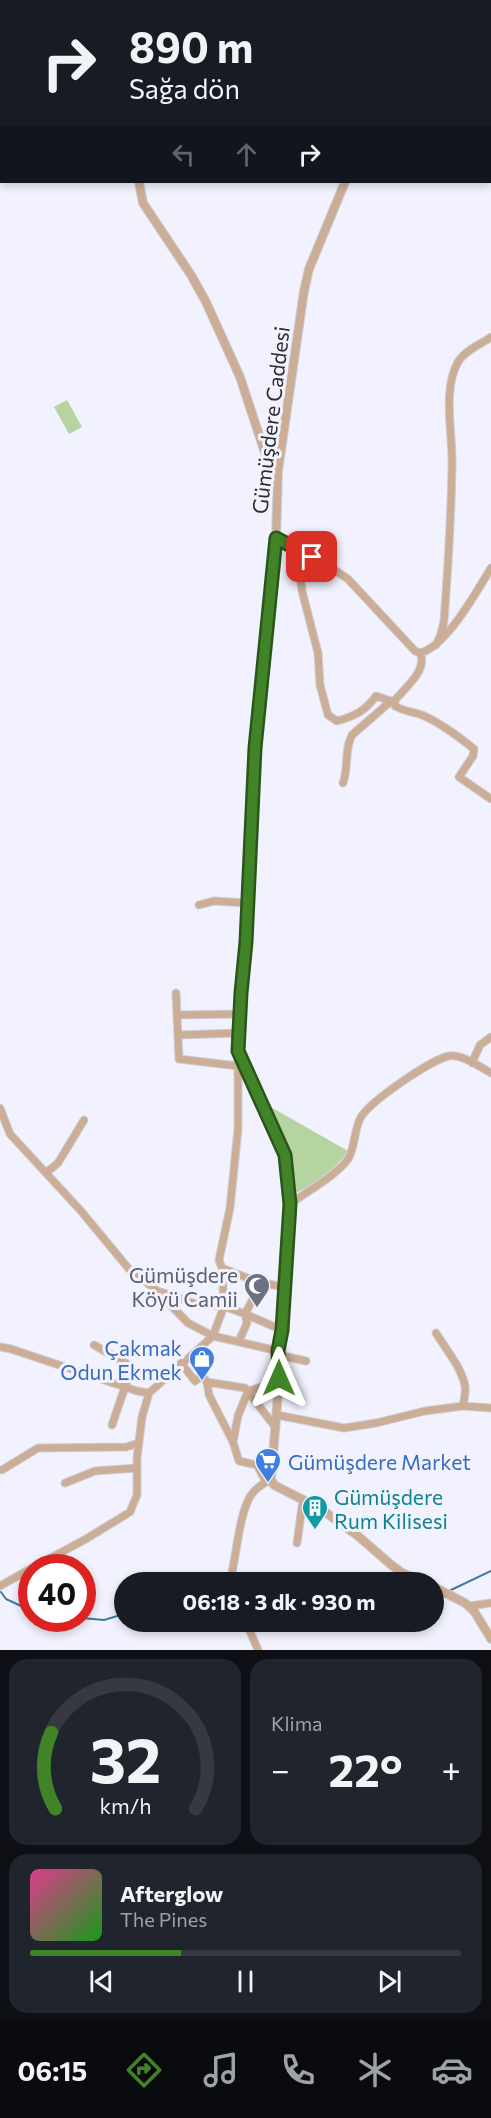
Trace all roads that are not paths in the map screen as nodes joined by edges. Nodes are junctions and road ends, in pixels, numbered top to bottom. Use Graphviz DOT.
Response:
graph roads {
  1 [pos="139,183"];
  2 [pos="345,183"];
  3 [pos="491,338"];
  4 [pos="278,471"];
  5 [pos="276,538"];
  6 [pos="297,549"];
  7 [pos="491,568"];
  8 [pos="436,645"];
  9 [pos="420,654"];
  10 [pos="393,701"];
  11 [pos="343,783"];
  12 [pos="491,799"];
  13 [pos="247,903"];
  14 [pos="199,905"];
  15 [pos="176,993"];
  16 [pos="240,1014"];
  17 [pos="177,1015"];
  18 [pos="238,1033"];
  19 [pos="178,1035"];
  20 [pos="491,1036"];
  21 [pos="238,1051"];
  22 [pos="472,1063"];
  23 [pos="238,1066"];
  24 [pos="491,1073"];
  25 [pos="0,1108"];
  26 [pos="84,1120"];
  27 [pos="47,1172"];
  28 [pos="290,1204"];
  29 [pos="222,1268"];
  30 [pos="258,1282"];
  31 [pos="284,1287"];
  32 [pos="155,1289"];
  33 [pos="224,1306"];
  34 [pos="245,1314"];
  35 [pos="282,1330"];
  36 [pos="436,1333"];
  37 [pos="213,1336"];
  38 [pos="239,1341"];
  39 [pos="94,1345"];
  40 [pos="0,1347"];
  41 [pos="278,1353"];
  42 [pos="306,1361"];
  43 [pos="181,1363"];
  44 [pos="207,1382"];
  45 [pos="279,1382"];
  46 [pos="125,1387"];
  47 [pos="248,1391"];
  48 [pos="149,1393"];
  49 [pos="464,1406"];
  50 [pos="491,1408"];
  51 [pos="277,1415"];
  52 [pos="112,1425"];
  53 [pos="276,1428"];
  54 [pos="233,1442"];
  55 [pos="139,1443"];
  56 [pos="137,1468"];
  57 [pos="2,1470"];
  58 [pos="268,1481"];
  59 [pos="65,1483"];
  60 [pos="303,1499"];
  61 [pos="297,1543"];
  62 [pos="58,1554"];
  63 [pos="232,1572"];
  64 [pos="402,1572"];
  65 [pos="18,1576"];
  66 [pos="0,1586"];
  67 [pos="444,1592"];
  68 [pos="491,1603"];
  69 [pos="469,1606"];
  70 [pos="250,1632"];
  71 [pos="491,1639"];
  72 [pos="258,1650"];
  1 -- 4 [label="street"];
  2 -- 4 [label="street, Gümüşdere Caddesi"];
  3 -- 8 [label="street"];
  4 -- 5 [label="street, Gümüşdere Caddesi"];
  5 -- 6 [label="street"];
  5 -- 13 [label="street, Gümüşdere Caddesi"];
  6 -- 9 [label="street"];
  6 -- 10 [label="street"];
  7 -- 8 [label="street"];
  8 -- 9 [label="street"];
  9 -- 10 [label="street"];
  10 -- 11 [label="street"];
  10 -- 12 [label="street"];
  13 -- 14 [label="street"];
  13 -- 16 [label="street, Gümüşdere Caddesi"];
  15 -- 17 [label="street"];
  16 -- 17 [label="street"];
  16 -- 18 [label="street, Gümüşdere Caddesi"];
  17 -- 19 [label="street"];
  18 -- 19 [label="street"];
  18 -- 21 [label="street, Gümüşdere Caddesi"];
  19 -- 23 [label="street"];
  20 -- 22 [label="street"];
  21 -- 23 [label="street"];
  21 -- 28 [label="street, Gümüşdere Caddesi"];
  22 -- 24 [label="street"];
  22 -- 28 [label="street"];
  23 -- 29 [label="street"];
  25 -- 27 [label="street"];
  26 -- 27 [label="street"];
  27 -- 32 [label="street"];
  28 -- 31 [label="street, Gümüşdere Caddesi"];
  29 -- 30 [label="street"];
  29 -- 33 [label="street"];
  30 -- 31 [label="street"];
  30 -- 34 [label="street"];
  31 -- 35 [label="street, Gümüşdere Caddesi"];
  32 -- 33 [label="street"];
  32 -- 37 [label="street"];
  33 -- 34 [label="street"];
  33 -- 37 [label="street"];
  34 -- 35 [label="street"];
  34 -- 38 [label="street"];
  35 -- 41 [label="street, Gümüşdere Caddesi"];
  36 -- 49 [label="street"];
  37 -- 38 [label="street"];
  37 -- 43 [label="street"];
  38 -- 41 [label="street"];
  39 -- 46 [label="street"];
  40 -- 46 [label="street"];
  41 -- 42 [label="street"];
  41 -- 45 [label="street, Gümüşdere Caddesi"];
  43 -- 44 [label="street"];
  43 -- 48 [label="street"];
  44 -- 47 [label="street"];
  44 -- 54 [label="street"];
  45 -- 47 [label="street"];
  45 -- 51 [label="street, Gümüşdere Caddesi"];
  46 -- 48 [label="street"];
  46 -- 52 [label="street"];
  47 -- 53 [label="street"];
  47 -- 54 [label="street"];
  48 -- 55 [label="street"];
  49 -- 50 [label="street"];
  49 -- 51 [label="street"];
  51 -- 53 [label="street, Gümüşdere Caddesi"];
  53 -- 58 [label="street, Gümüşdere Caddesi"];
  54 -- 58 [label="street"];
  55 -- 56 [label="street"];
  55 -- 57 [label="street"];
  56 -- 59 [label="street"];
  56 -- 62 [label="street"];
  58 -- 60 [label="street"];
  58 -- 63 [label="street"];
  60 -- 61 [label="street"];
  60 -- 64 [label="street"];
  65 -- 66 [label="street"];
  67 -- 69 [label="street"];
  68 -- 69 [label="street"];
  69 -- 71 [label="street"];
  70 -- 72 [label="street"];
}
